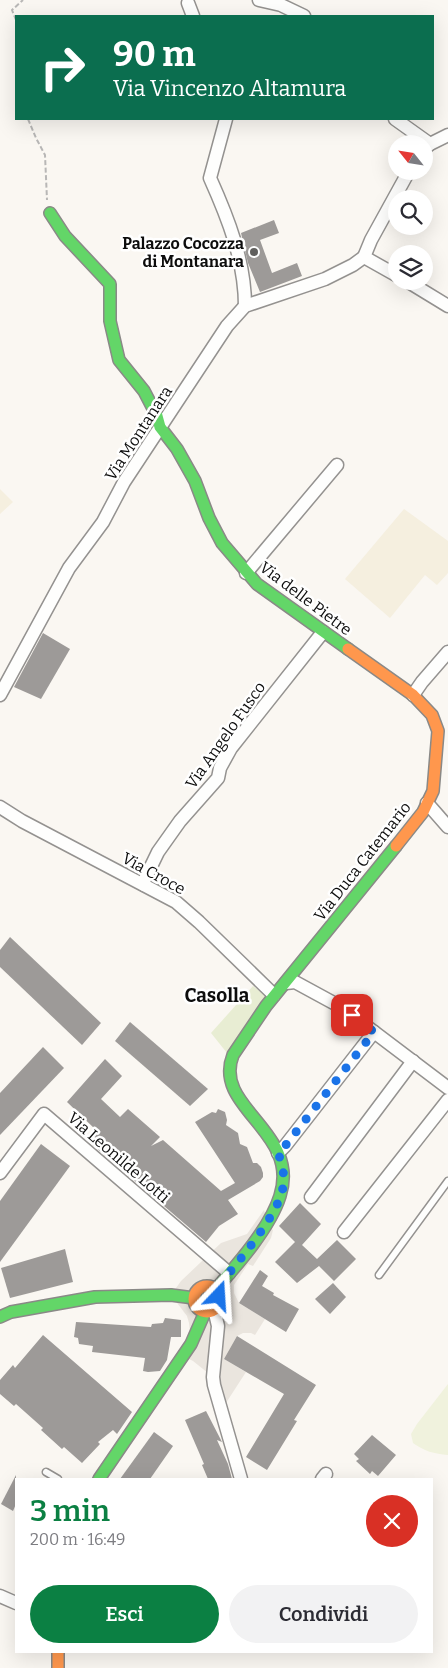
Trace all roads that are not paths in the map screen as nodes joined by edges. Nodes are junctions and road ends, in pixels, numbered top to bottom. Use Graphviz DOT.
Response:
graph roads {
  1 [pos="258,0"];
  2 [pos="188,1"];
  3 [pos="193,15"];
  4 [pos="302,15"];
  5 [pos="226,120"];
  6 [pos="396,120"];
  7 [pos="414,135"];
  8 [pos="448,135"];
  9 [pos="433,143"];
  10 [pos="404,180"];
  11 [pos="50,213"];
  12 [pos="364,257"];
  13 [pos="388,270"];
  14 [pos="422,290"];
  15 [pos="245,306"];
  16 [pos="448,306"];
  17 [pos="160,427"];
  18 [pos="337,464"];
  19 [pos="246,573"];
  20 [pos="323,632"];
  21 [pos="448,652"];
  22 [pos="0,695"];
  23 [pos="413,695"];
  24 [pos="427,803"];
  25 [pos="0,806"];
  26 [pos="448,827"];
  27 [pos="144,885"];
  28 [pos="286,984"];
  29 [pos="274,995"];
  30 [pos="374,1032"];
  31 [pos="413,1061"];
  32 [pos="448,1088"];
  33 [pos="448,1100"];
  34 [pos="278,1153"];
  35 [pos="0,1173"];
  36 [pos="448,1181"];
  37 [pos="311,1197"];
  38 [pos="344,1232"];
  39 [pos="229,1273"];
  40 [pos="380,1275"];
  41 [pos="215,1290"];
  42 [pos="194,1298"];
  43 [pos="210,1310"];
  44 [pos="0,1317"];
  45 [pos="46,1472"];
  46 [pos="56,1478"];
  47 [pos="100,1478"];
  48 [pos="241,1478"];
  49 [pos="0,1596"];
  50 [pos="15,1603"];
  51 [pos="58,1653"];
  52 [pos="58,1668"];
  1 -- 4 [label="street"];
  2 -- 3 [label="street"];
  5 -- 15 [label="street"];
  6 -- 7 [label="street"];
  8 -- 9 [label="street"];
  10 -- 12 [label="street"];
  11 -- 17 [label="street, Via delle Pietre"];
  12 -- 13 [label="street"];
  12 -- 15 [label="street, Via Montanara"];
  14 -- 16 [label="street"];
  15 -- 17 [label="street, Via Montanara"];
  17 -- 19 [label="street, Via delle Pietre"];
  17 -- 22 [label="street, Via Montanara"];
  18 -- 19 [label="street"];
  19 -- 20 [label="street, Via delle Pietre"];
  20 -- 23 [label="street, Via delle Pietre"];
  20 -- 27 [label="street, Via Angelo Fusco"];
  21 -- 23 [label="street"];
  23 -- 24 [label="street, Via Duca Catemario"];
  24 -- 26 [label="street"];
  24 -- 28 [label="street, Via Duca Catemario"];
  25 -- 27 [label="street, Via Croce"];
  27 -- 29 [label="street, Via Croce"];
  28 -- 29 [label="street, Via Duca Catemario"];
  28 -- 30 [label="street"];
  29 -- 34 [label="street, Via Duca Catemario"];
  30 -- 31 [label="street"];
  30 -- 34 [label="street"];
  31 -- 32 [label="street"];
  31 -- 37 [label="street"];
  33 -- 38 [label="street"];
  34 -- 39 [label="street, Via Duca Catemario"];
  35 -- 39 [label="street, Via Leonilde Lotti"];
  36 -- 40 [label="lane"];
  39 -- 41 [label="street, Via Duca Catemario"];
  41 -- 42 [label="street"];
  41 -- 43 [label="street"];
  42 -- 43 [label="street"];
  42 -- 44 [label="street"];
  43 -- 47 [label="street"];
  43 -- 48 [label="street"];
  45 -- 46 [label="lane"];
  49 -- 50 [label="street"];
  51 -- 52 [label="street"];
}
